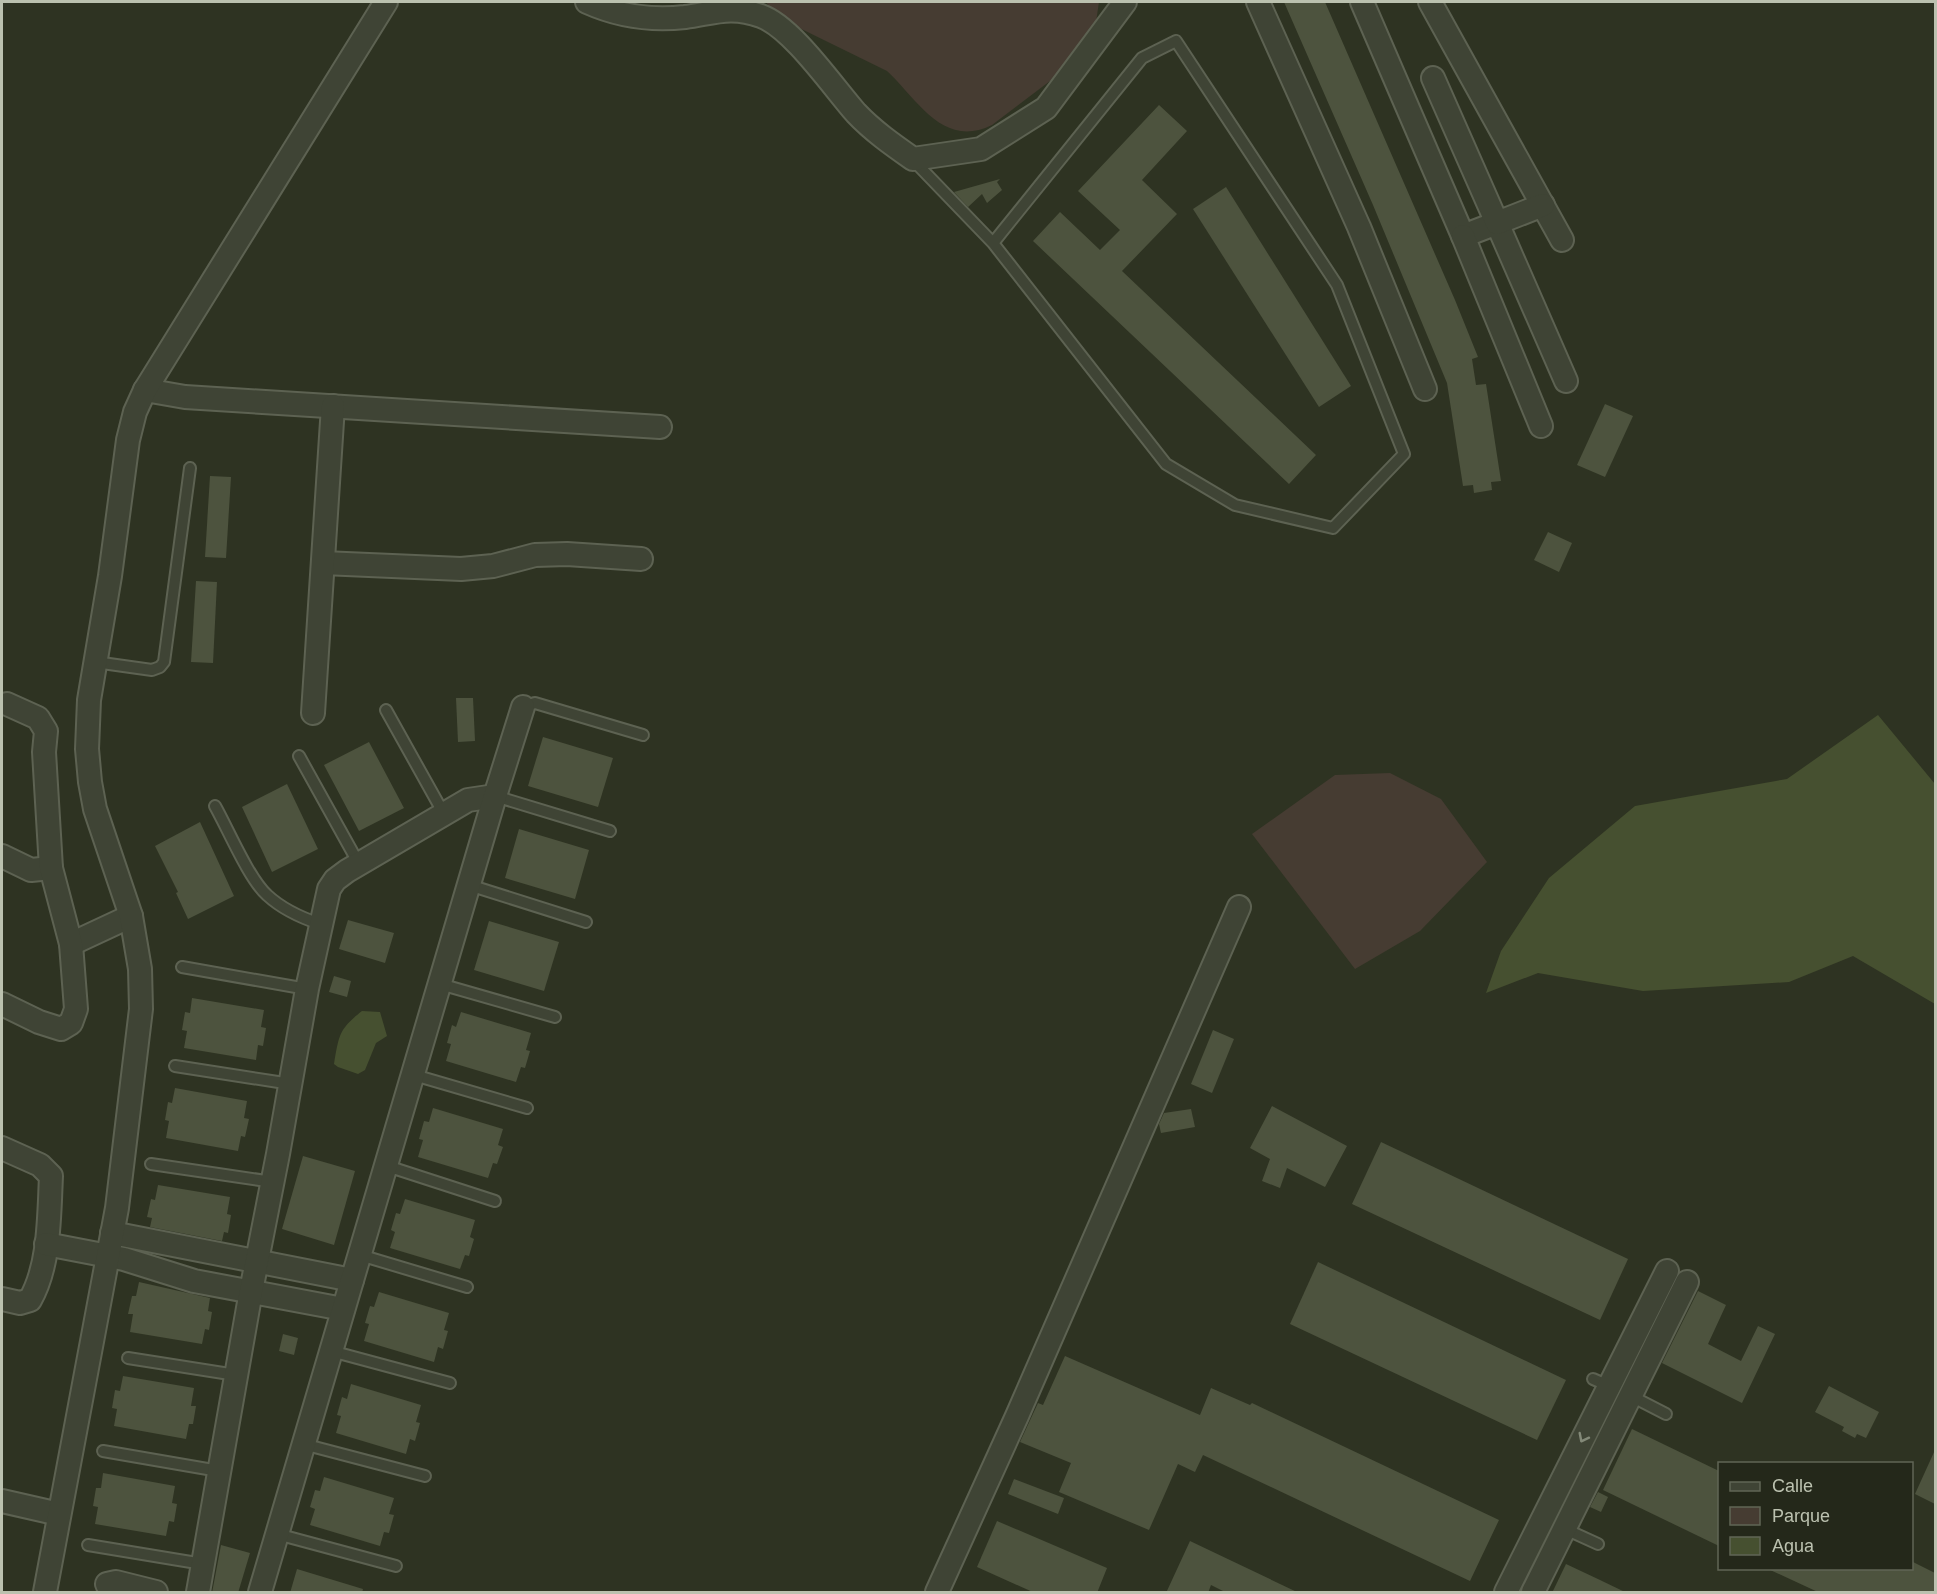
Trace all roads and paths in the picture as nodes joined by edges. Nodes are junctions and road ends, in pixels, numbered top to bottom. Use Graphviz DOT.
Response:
graph roads {
  1 [pos="386,2"];
  2 [pos="587,2"];
  3 [pos="1125,2"];
  4 [pos="1258,2"];
  5 [pos="1362,2"];
  6 [pos="1430,2"];
  7 [pos="1433,78"];
  8 [pos="913,159"];
  9 [pos="1543,205"];
  10 [pos="1497,223"];
  11 [pos="1463,236"];
  12 [pos="1562,240"];
  13 [pos="993,243"];
  14 [pos="1566,381"];
  15 [pos="1425,388"];
  16 [pos="145,390"];
  17 [pos="333,406"];
  18 [pos="1541,426"];
  19 [pos="660,427"];
  20 [pos="190,468"];
  21 [pos="641,559"];
  22 [pos="323,563"];
  23 [pos="95,662"];
  24 [pos="7,704"];
  25 [pos="523,707"];
  26 [pos="386,710"];
  27 [pos="313,713"];
  28 [pos="643,735"];
  29 [pos="299,756"];
  30 [pos="495,796"];
  31 [pos="215,806"];
  32 [pos="444,814"];
  33 [pos="610,831"];
  34 [pos="2,856"];
  35 [pos="359,864"];
  36 [pos="51,868"];
  37 [pos="469,885"];
  38 [pos="1239,908"];
  39 [pos="131,916"];
  40 [pos="586,922"];
  41 [pos="320,924"];
  42 [pos="71,944"];
  43 [pos="182,967"];
  44 [pos="440,984"];
  45 [pos="308,989"];
  46 [pos="2,1004"];
  47 [pos="555,1017"];
  48 [pos="175,1066"];
  49 [pos="414,1075"];
  50 [pos="291,1084"];
  51 [pos="527,1108"];
  52 [pos="2,1148"];
  53 [pos="151,1164"];
  54 [pos="387,1166"];
  55 [pos="273,1182"];
  56 [pos="495,1201"];
  57 [pos="112,1233"];
  58 [pos="46,1244"];
  59 [pos="360,1255"];
  60 [pos="108,1256"];
  61 [pos="257,1260"];
  62 [pos="1667,1271"];
  63 [pos="352,1280"];
  64 [pos="1687,1282"];
  65 [pos="466,1287"];
  66 [pos="251,1291"];
  67 [pos="2,1299"];
  68 [pos="343,1309"];
  69 [pos="331,1351"];
  70 [pos="128,1358"];
  71 [pos="236,1375"];
  72 [pos="1601,1382"];
  73 [pos="450,1383"];
  74 [pos="1631,1396"];
  75 [pos="1666,1414"];
  76 [pos="303,1444"];
  77 [pos="103,1452"];
  78 [pos="219,1471"];
  79 [pos="425,1476"];
  80 [pos="2,1501"];
  81 [pos="59,1514"];
  82 [pos="1540,1515"];
  83 [pos="1565,1528"];
  84 [pos="277,1534"];
  85 [pos="1598,1544"];
  86 [pos="88,1545"];
  87 [pos="203,1564"];
  88 [pos="396,1566"];
  89 [pos="102,1588"];
  90 [pos="45,1593"];
  91 [pos="156,1593"];
  92 [pos="198,1593"];
  93 [pos="260,1593"];
  94 [pos="937,1593"];
  95 [pos="1506,1593"];
  96 [pos="1533,1593"];
  1 -- 16 [label="street"];
  2 -- 8 [label="street"];
  3 -- 8 [label="street"];
  4 -- 15 [label="street"];
  5 -- 11 [label="street"];
  6 -- 9 [label="street"];
  7 -- 10 [label="street"];
  8 -- 13 [label="lane"];
  9 -- 10 [label="street"];
  9 -- 12 [label="street"];
  10 -- 11 [label="street"];
  10 -- 14 [label="street"];
  11 -- 18 [label="street"];
  13 -- 13 [label="lane"];
  16 -- 17 [label="street"];
  16 -- 23 [label="street"];
  17 -- 19 [label="street"];
  17 -- 22 [label="street"];
  20 -- 23 [label="lane"];
  21 -- 22 [label="street"];
  22 -- 27 [label="street"];
  23 -- 39 [label="street"];
  24 -- 36 [label="street"];
  25 -- 28 [label="lane"];
  25 -- 30 [label="street"];
  26 -- 32 [label="lane"];
  29 -- 35 [label="lane"];
  30 -- 32 [label="street"];
  30 -- 33 [label="lane"];
  30 -- 37 [label="street"];
  31 -- 41 [label="lane"];
  32 -- 35 [label="street"];
  34 -- 36 [label="street"];
  35 -- 41 [label="street"];
  36 -- 42 [label="street"];
  37 -- 40 [label="lane"];
  37 -- 44 [label="street"];
  38 -- 94 [label="street"];
  39 -- 42 [label="street"];
  39 -- 57 [label="street"];
  41 -- 45 [label="street"];
  42 -- 46 [label="street"];
  43 -- 45 [label="lane"];
  44 -- 47 [label="lane"];
  44 -- 49 [label="street"];
  45 -- 50 [label="street"];
  48 -- 50 [label="lane"];
  49 -- 51 [label="lane"];
  49 -- 54 [label="street"];
  50 -- 55 [label="street"];
  52 -- 58 [label="street"];
  53 -- 55 [label="lane"];
  54 -- 56 [label="lane"];
  54 -- 59 [label="street"];
  55 -- 61 [label="street"];
  57 -- 60 [label="street"];
  57 -- 61 [label="street"];
  58 -- 60 [label="street"];
  58 -- 67 [label="street"];
  59 -- 63 [label="street"];
  59 -- 65 [label="lane"];
  60 -- 66 [label="street"];
  60 -- 81 [label="street"];
  61 -- 63 [label="street"];
  61 -- 66 [label="street"];
  62 -- 72 [label="street"];
  63 -- 68 [label="street"];
  64 -- 74 [label="street"];
  66 -- 68 [label="street"];
  66 -- 71 [label="street"];
  68 -- 69 [label="street"];
  69 -- 73 [label="lane"];
  69 -- 76 [label="street"];
  70 -- 71 [label="lane"];
  71 -- 78 [label="street"];
  72 -- 74 [label="street"];
  72 -- 82 [label="street, one-way"];
  74 -- 75 [label="lane"];
  74 -- 83 [label="street"];
  76 -- 79 [label="lane"];
  76 -- 84 [label="street"];
  77 -- 78 [label="lane"];
  78 -- 87 [label="street"];
  80 -- 81 [label="street"];
  81 -- 90 [label="street"];
  82 -- 83 [label="street"];
  82 -- 95 [label="street"];
  83 -- 85 [label="lane"];
  83 -- 96 [label="street"];
  84 -- 88 [label="lane"];
  84 -- 93 [label="street"];
  86 -- 87 [label="lane"];
  87 -- 92 [label="street"];
  89 -- 91 [label="street"];
}
